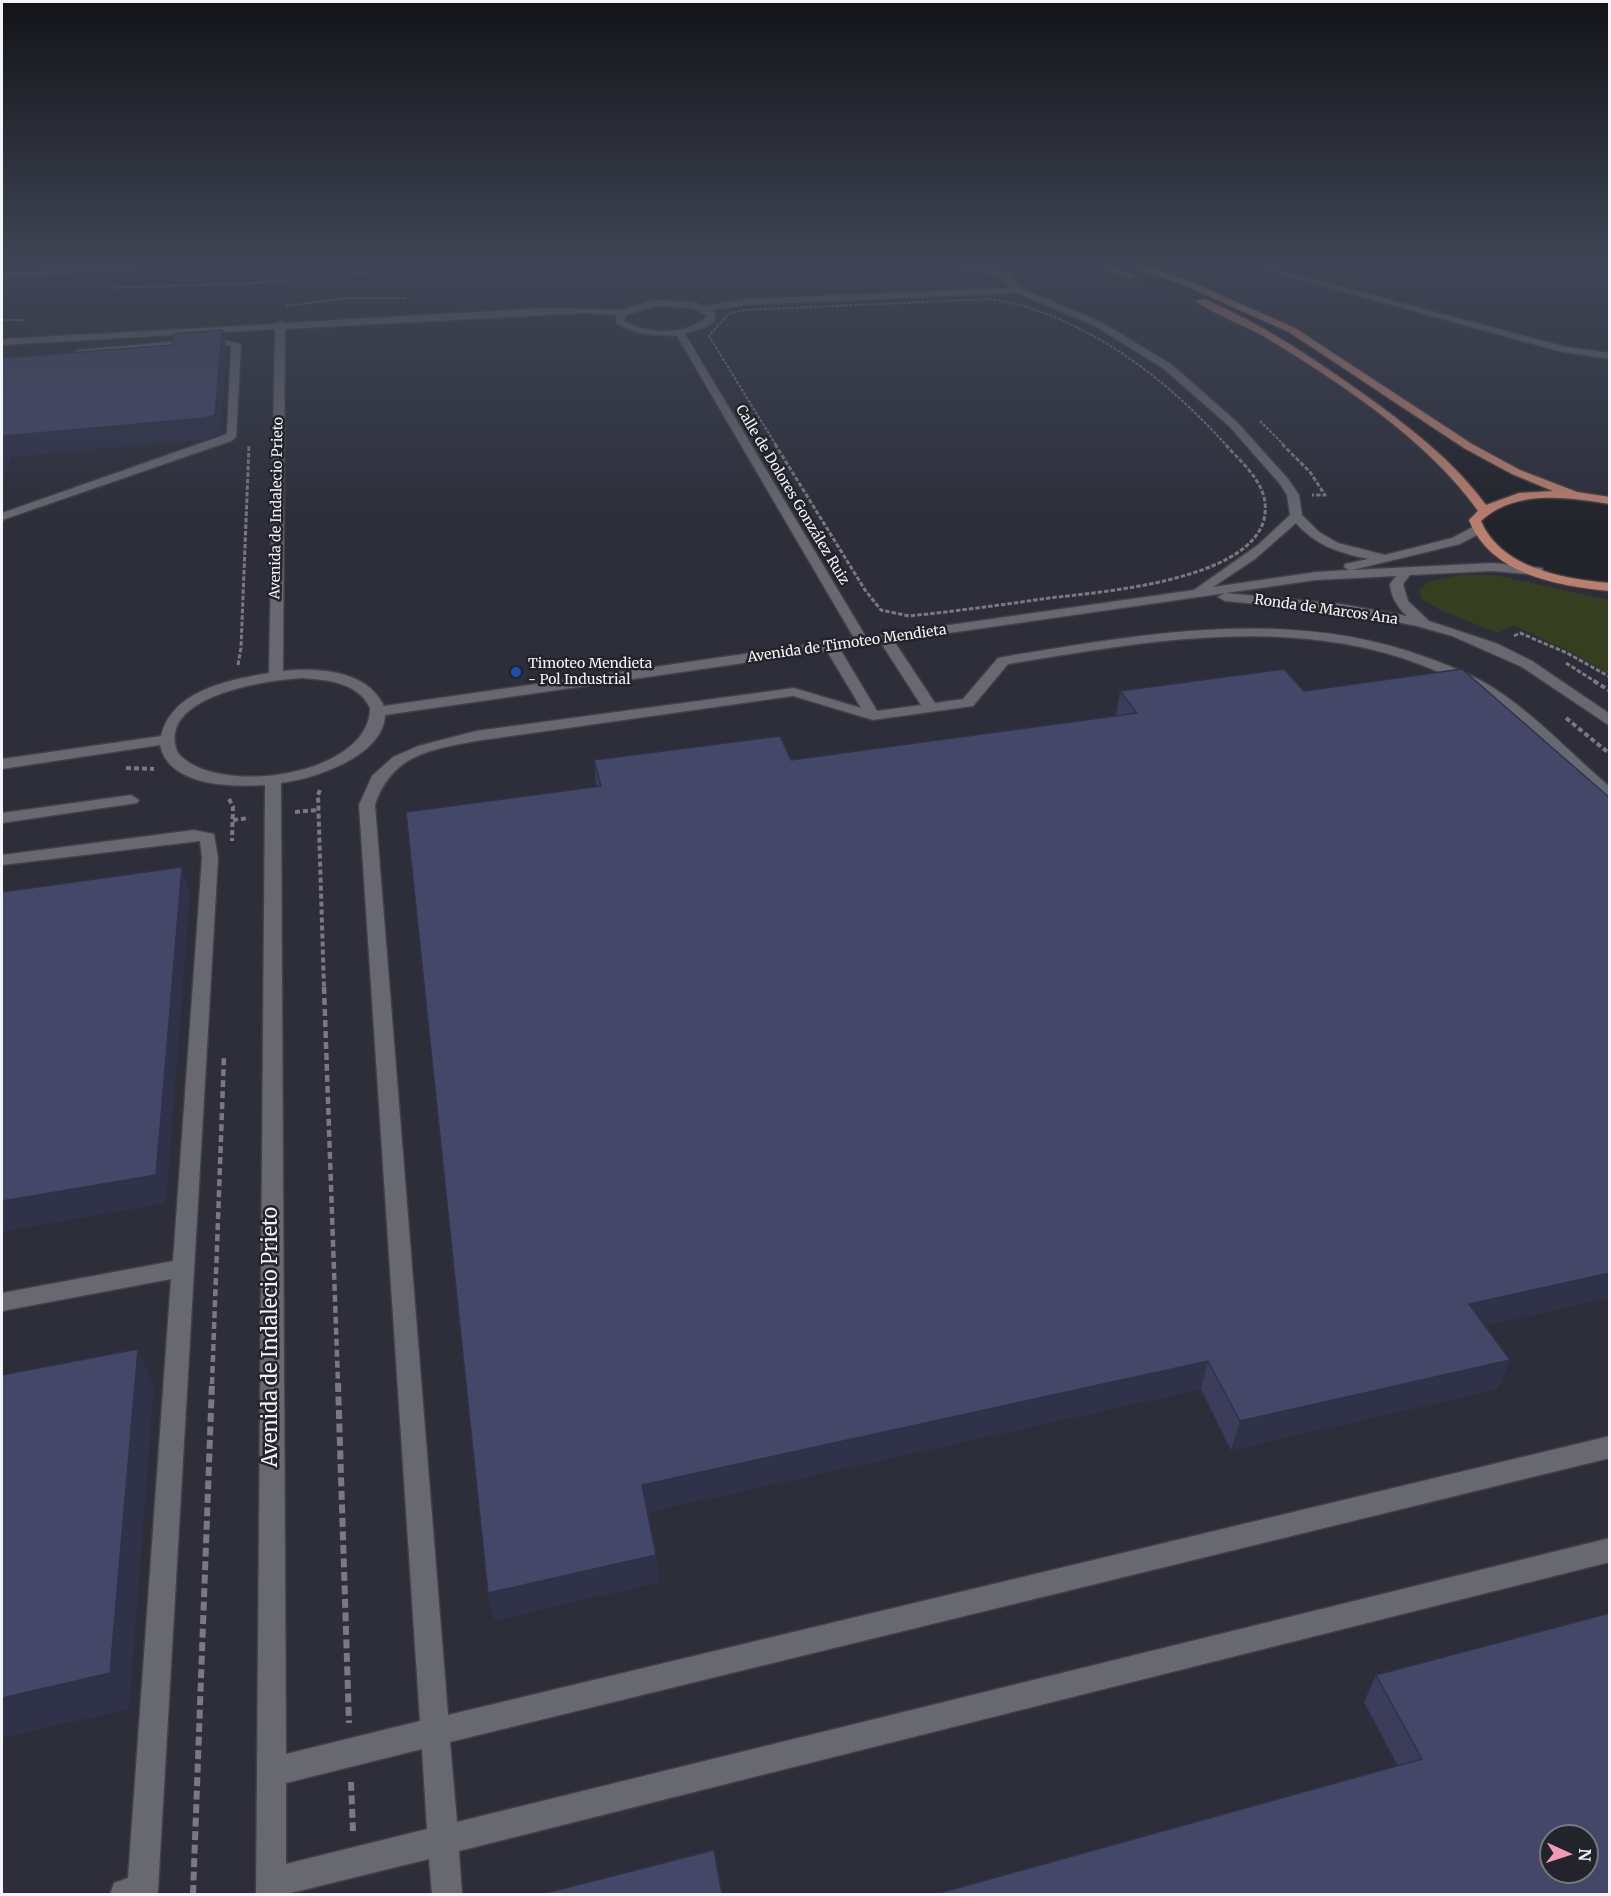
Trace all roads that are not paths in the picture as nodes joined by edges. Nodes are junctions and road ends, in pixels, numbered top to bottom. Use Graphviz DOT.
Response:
graph roads {
  1 [pos="101,350"];
  2 [pos="236,350"];
  3 [pos="280,350"];
  4 [pos="690,350"];
  5 [pos="1141,350"];
  6 [pos="1291,350"];
  7 [pos="1323,350"];
  8 [pos="1569,350"];
  9 [pos="73,353"];
  10 [pos="1610,356"];
  11 [pos="1576,496"];
  12 [pos="1610,501"];
  13 [pos="1483,510"];
  14 [pos="1296,516"];
  15 [pos="2,517"];
  16 [pos="1477,530"];
  17 [pos="1385,558"];
  18 [pos="1406,572"];
  19 [pos="1537,572"];
  20 [pos="1316,576"];
  21 [pos="1606,588"];
  22 [pos="1191,594"];
  23 [pos="1426,625"];
  24 [pos="885,638"];
  25 [pos="862,641"];
  26 [pos="831,646"];
  27 [pos="276,675"];
  28 [pos="931,709"];
  29 [pos="379,711"];
  30 [pos="873,717"];
  31 [pos="1610,722"];
  32 [pos="166,740"];
  33 [pos="2,764"];
  34 [pos="273,780"];
  35 [pos="1610,796"];
  36 [pos="131,800"];
  37 [pos="2,818"];
  38 [pos="2,860"];
  39 [pos="183,1268"];
  40 [pos="2,1302"];
  41 [pos="1610,1447"];
  42 [pos="1610,1550"];
  43 [pos="436,1732"];
  44 [pos="270,1772"];
  45 [pos="444,1840"];
  46 [pos="271,1889"];
  47 [pos="126,1894"];
  48 [pos="447,1894"];
  1 -- 9 [label="street"];
  2 -- 15 [label="street"];
  3 -- 27 [label="street, Avenida de Indalecio Prieto"];
  4 -- 25 [label="street, Calle de Dolores González Ruiz"];
  5 -- 14 [label="street"];
  6 -- 13 [label="main road"];
  7 -- 11 [label="main road"];
  8 -- 10 [label="street"];
  11 -- 12 [label="main road"];
  11 -- 13 [label="main road"];
  13 -- 16 [label="main road"];
  14 -- 17 [label="street"];
  14 -- 22 [label="street"];
  16 -- 17 [label="street, Avenida de Timoteo Mendieta"];
  16 -- 19 [label="main road"];
  17 -- 20 [label="street, Avenida de Timoteo Mendieta"];
  18 -- 19 [label="street, Avenida de Timoteo Mendieta"];
  18 -- 20 [label="street, Avenida de Timoteo Mendieta"];
  18 -- 23 [label="street, Ronda de Marcos Ana"];
  19 -- 21 [label="main road"];
  20 -- 22 [label="street, Avenida de Timoteo Mendieta"];
  22 -- 23 [label="street, Ronda de Marcos Ana"];
  22 -- 24 [label="street, Avenida de Timoteo Mendieta"];
  23 -- 31 [label="street, Ronda de Marcos Ana"];
  24 -- 25 [label="street, Avenida de Timoteo Mendieta"];
  24 -- 28 [label="street"];
  25 -- 26 [label="street, Avenida de Timoteo Mendieta"];
  26 -- 29 [label="street, Avenida de Timoteo Mendieta"];
  26 -- 30 [label="street"];
  27 -- 29 [label="street"];
  27 -- 32 [label="street"];
  28 -- 30 [label="street"];
  28 -- 35 [label="street"];
  29 -- 34 [label="street"];
  30 -- 43 [label="street"];
  32 -- 33 [label="street"];
  32 -- 34 [label="street"];
  34 -- 44 [label="street, Avenida de Indalecio Prieto"];
  36 -- 37 [label="street"];
  38 -- 39 [label="street"];
  39 -- 40 [label="street"];
  39 -- 47 [label="street"];
  41 -- 43 [label="street"];
  42 -- 45 [label="street"];
  43 -- 44 [label="street"];
  43 -- 45 [label="street"];
  44 -- 46 [label="street, Avenida de Indalecio Prieto"];
  45 -- 46 [label="street"];
  45 -- 48 [label="street"];
}
